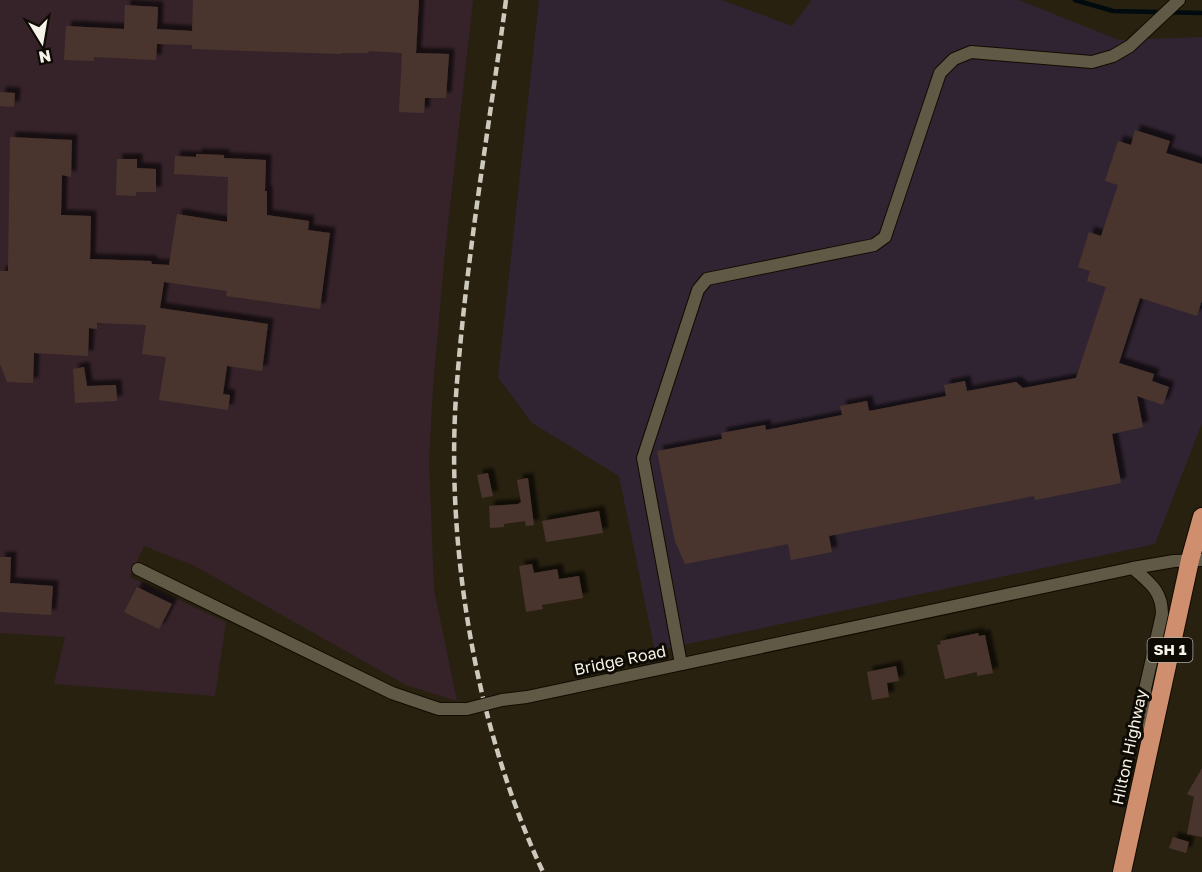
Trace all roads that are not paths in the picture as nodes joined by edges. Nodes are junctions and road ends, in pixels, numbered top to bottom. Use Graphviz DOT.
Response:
graph roads {
  1 [pos="1179,0"];
  2 [pos="1202,517"];
  3 [pos="1196,560"];
  4 [pos="1133,568"];
  5 [pos="138,569"];
  6 [pos="681,664"];
  7 [pos="1150,740"];
  8 [pos="1122,872"];
  1 -- 6 [label="street"];
  2 -- 3 [label="highway, SH 1"];
  3 -- 4 [label="street, Bridge Road"];
  3 -- 7 [label="highway, Hilton Highway / SH 1"];
  4 -- 6 [label="street, Bridge Road"];
  4 -- 7 [label="street"];
  5 -- 6 [label="street, Bridge Road, bridge"];
  7 -- 8 [label="highway, Hilton Highway / SH 1"];
}
